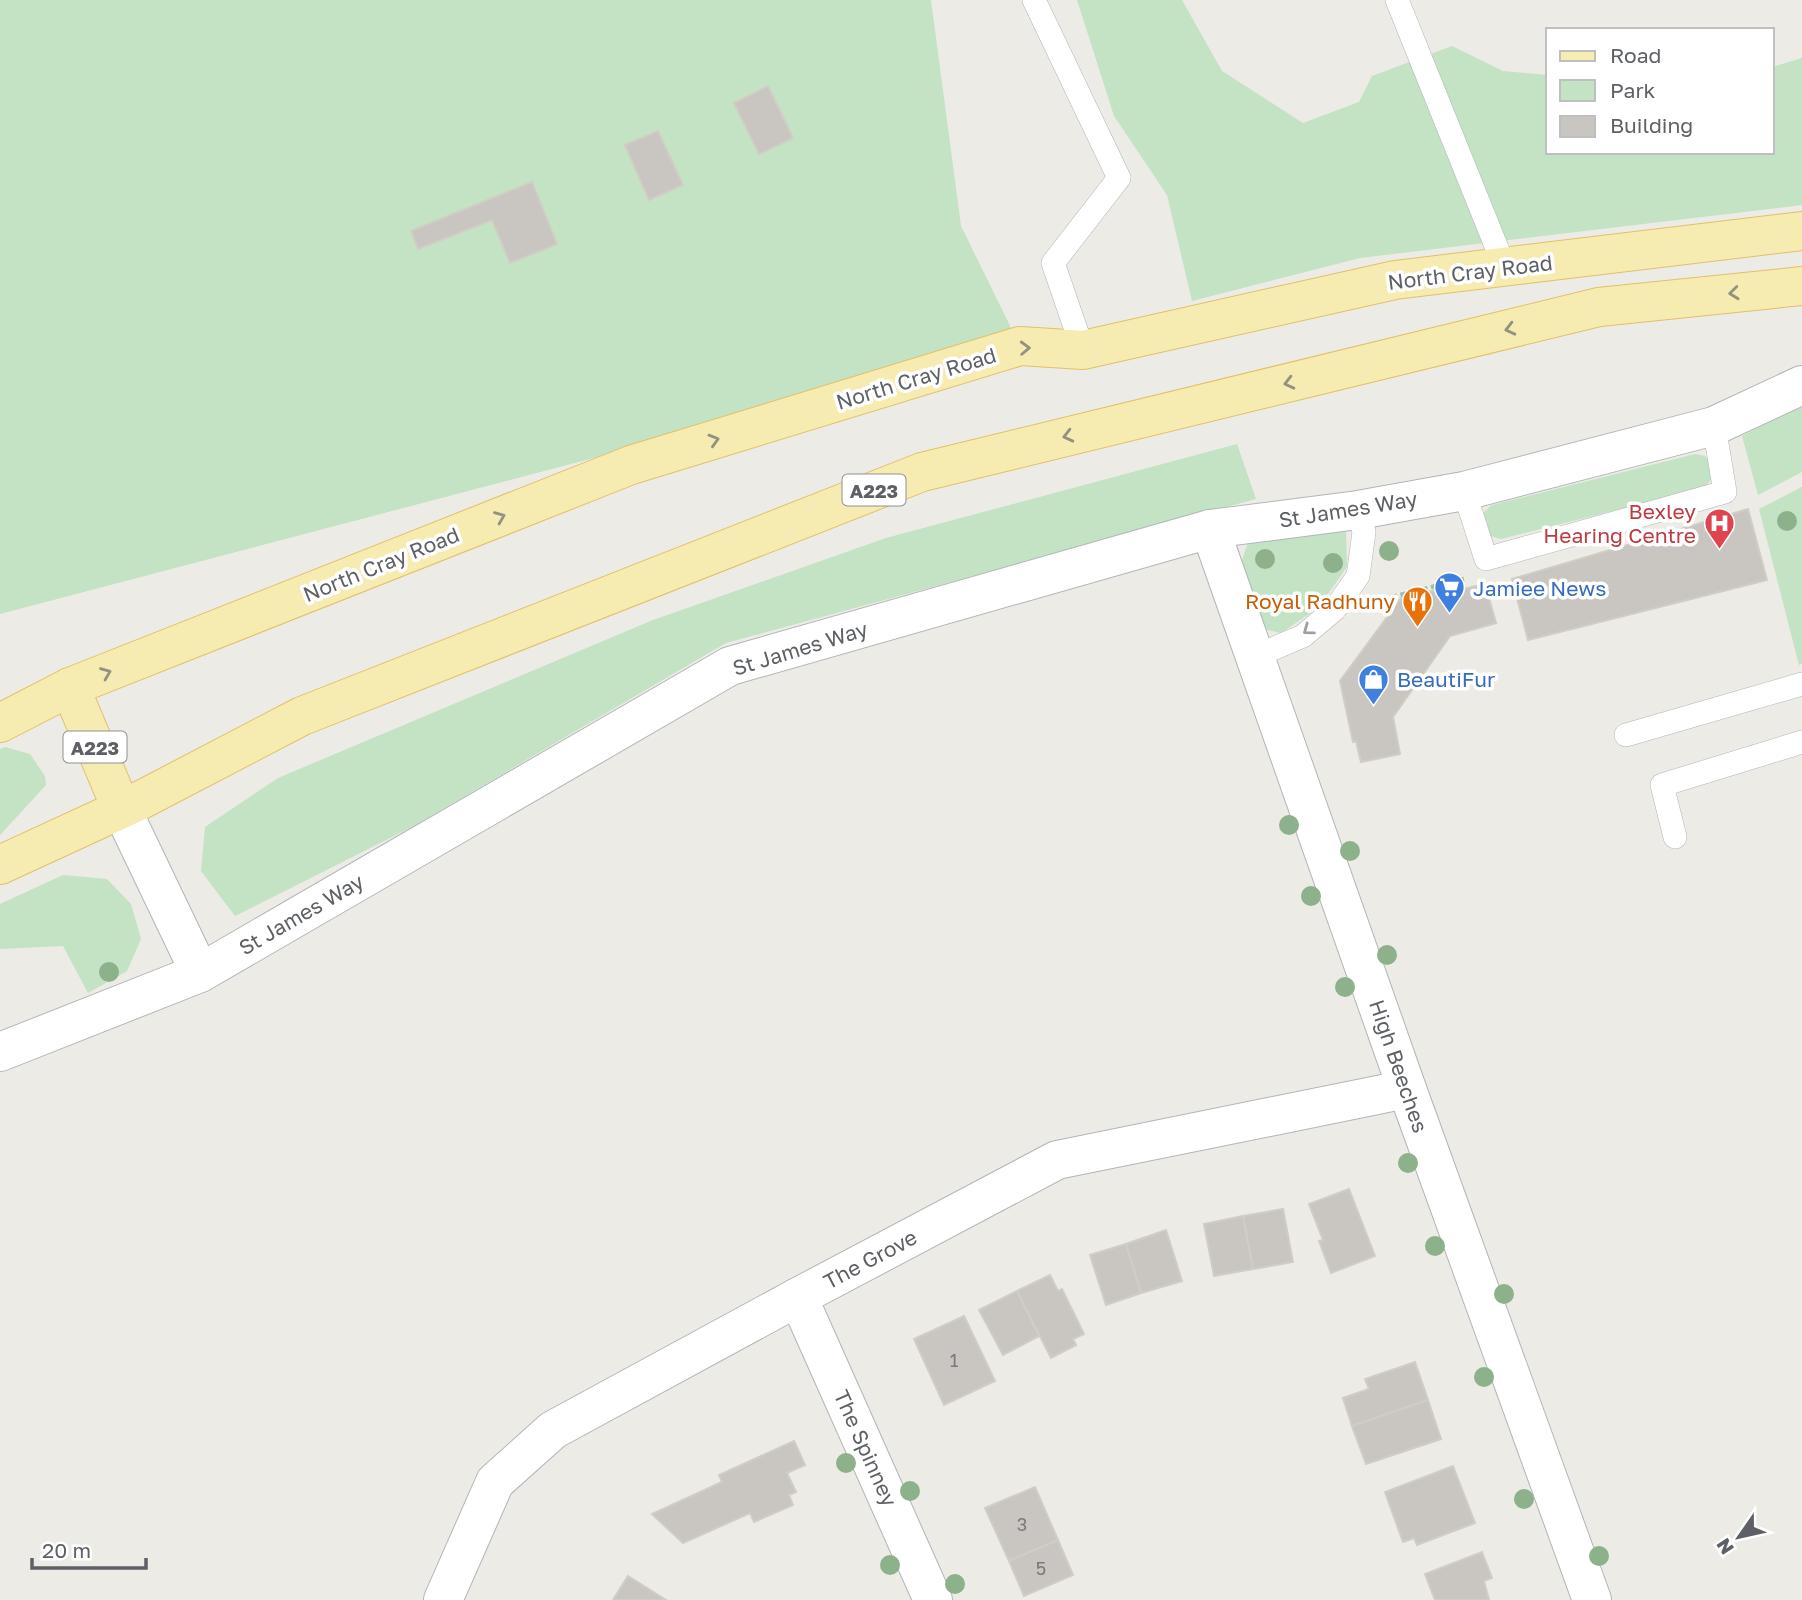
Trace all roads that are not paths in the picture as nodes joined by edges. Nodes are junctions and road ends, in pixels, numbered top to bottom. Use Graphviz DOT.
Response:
graph roads {
  1 [pos="1034,0"];
  2 [pos="1396,0"];
  3 [pos="1802,231"];
  4 [pos="1505,268"];
  5 [pos="1802,286"];
  6 [pos="1083,350"];
  7 [pos="1802,385"];
  8 [pos="1714,426"];
  9 [pos="1464,491"];
  10 [pos="1358,510"];
  11 [pos="1210,529"];
  12 [pos="1256,656"];
  13 [pos="1802,684"];
  14 [pos="69,687"];
  15 [pos="0,723"];
  16 [pos="1626,735"];
  17 [pos="1802,742"];
  18 [pos="121,808"];
  19 [pos="1675,837"];
  20 [pos="0,865"];
  21 [pos="200,972"];
  22 [pos="0,1052"];
  23 [pos="1406,1089"];
  24 [pos="798,1297"];
  25 [pos="443,1600"];
  26 [pos="933,1600"];
  27 [pos="1592,1600"];
  1 -- 6 [label="lane"];
  2 -- 4 [label="lane"];
  3 -- 4 [label="main road, North Cray Road"];
  4 -- 6 [label="main road, North Cray Road"];
  5 -- 18 [label="main road, A223, one-way"];
  14 -- 6 [label="main road, North Cray Road, one-way"];
  7 -- 8 [label="street, St James Way"];
  8 -- 9 [label="street, St James Way"];
  8 -- 9 [label="lane"];
  9 -- 10 [label="street, St James Way"];
  10 -- 11 [label="street, St James Way"];
  10 -- 12 [label="lane, one-way"];
  11 -- 12 [label="street, High Beeches"];
  11 -- 21 [label="street, St James Way"];
  12 -- 23 [label="street, High Beeches"];
  13 -- 16 [label="lane"];
  14 -- 15 [label="main road, North Cray Road"];
  14 -- 18 [label="main road, A223"];
  17 -- 19 [label="lane"];
  18 -- 20 [label="main road, A223"];
  18 -- 21 [label="street"];
  21 -- 22 [label="street, St James Way"];
  23 -- 24 [label="street, The Grove"];
  23 -- 27 [label="street, High Beeches"];
  24 -- 25 [label="street, The Grove"];
  24 -- 26 [label="street, The Spinney"];
}
